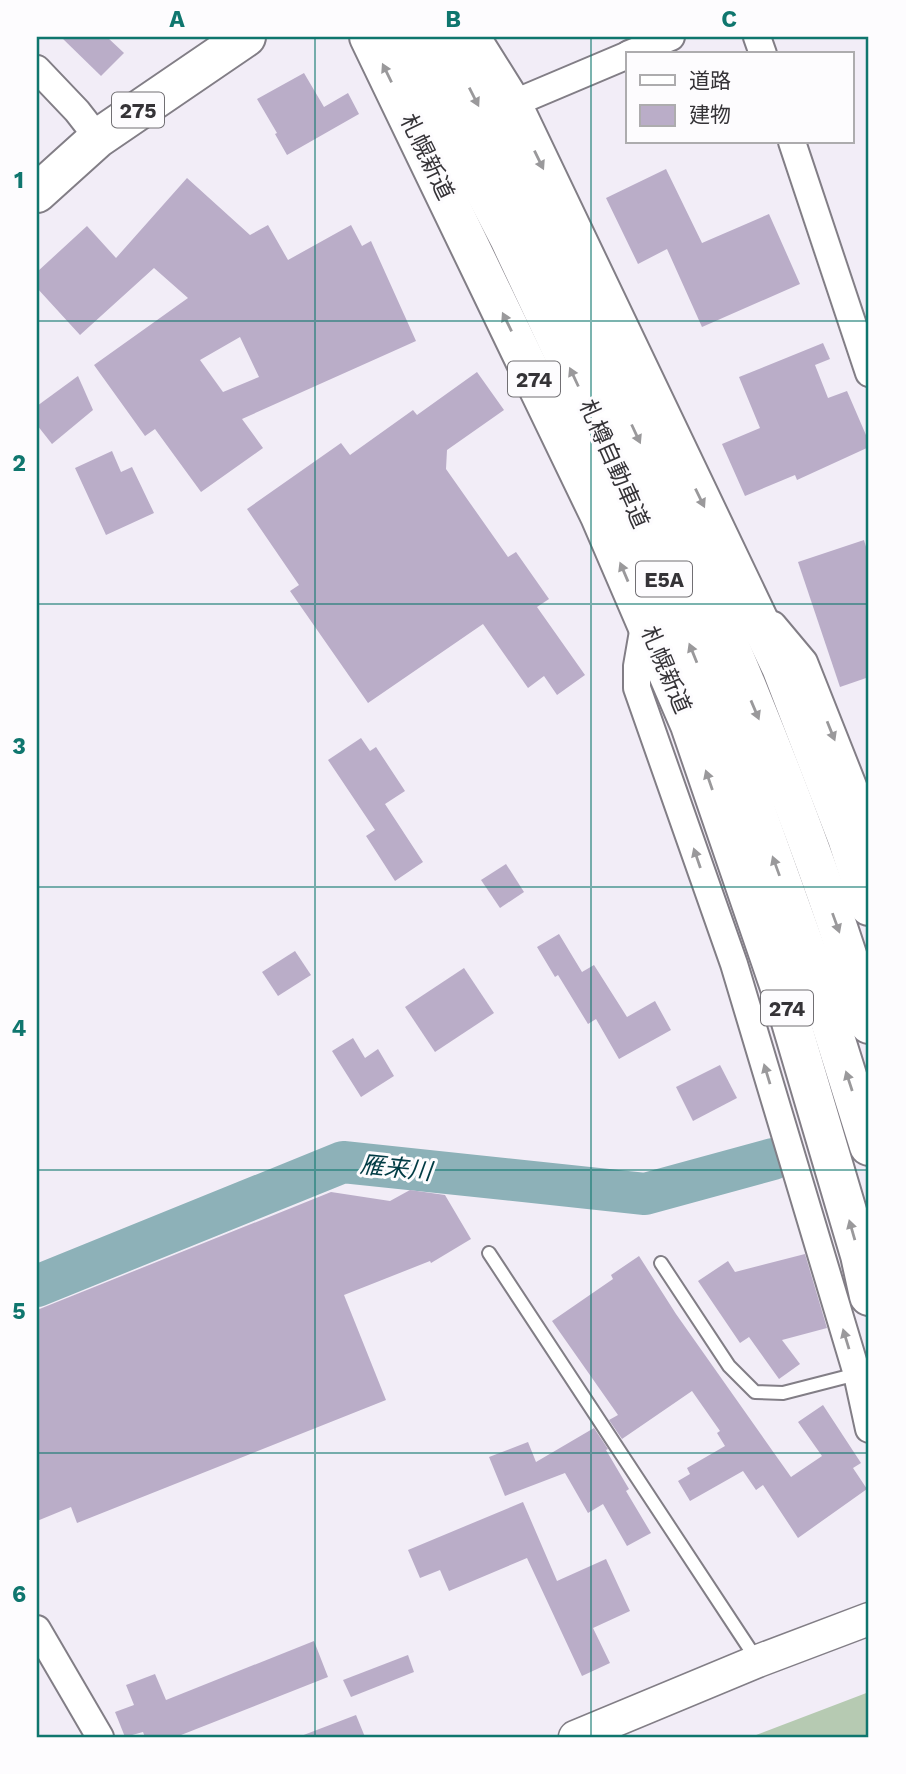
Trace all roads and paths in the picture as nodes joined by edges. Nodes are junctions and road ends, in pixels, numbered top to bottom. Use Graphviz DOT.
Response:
graph roads {
  1 [pos="246,37"];
  2 [pos="369,37"];
  3 [pos="402,37"];
  4 [pos="441,37"];
  5 [pos="470,37"];
  6 [pos="671,37"];
  7 [pos="635,52"];
  8 [pos="626,56"];
  9 [pos="37,69"];
  10 [pos="512,104"];
  11 [pos="98,138"];
  12 [pos="793,144"];
  13 [pos="37,193"];
  14 [pos="869,373"];
  15 [pos="745,592"];
  16 [pos="645,620"];
  17 [pos="869,827"];
  18 [pos="869,905"];
  19 [pos="869,1024"];
  20 [pos="869,1146"];
  21 [pos="489,1253"];
  22 [pos="661,1263"];
  23 [pos="869,1296"];
  24 [pos="857,1374"];
  25 [pos="869,1429"];
  26 [pos="869,1619"];
  27 [pos="37,1629"];
  28 [pos="758,1661"];
  29 [pos="100,1737"];
  30 [pos="575,1737"];
  1 -- 11 [label="highway, 275"];
  16 -- 2 [label="highway, 札幌新道 / 274, one-way"];
  20 -- 3 [label="highway, 札樽自動車道 / E5A, one-way"];
  4 -- 19 [label="highway, 札樽自動車道 / E5A, one-way"];
  5 -- 10 [label="highway"];
  6 -- 7 [label="street"];
  8 -- 10 [label="street"];
  9 -- 11 [label="street"];
  10 -- 15 [label="highway, one-way"];
  11 -- 13 [label="highway, 275"];
  12 -- 14 [label="street"];
  15 -- 17 [label="street, one-way"];
  15 -- 18 [label="highway"];
  23 -- 16 [label="highway, 札幌新道 / 274, one-way"];
  24 -- 16 [label="street, one-way"];
  21 -- 28 [label="lane"];
  22 -- 24 [label="lane"];
  24 -- 25 [label="street"];
  26 -- 28 [label="street"];
  27 -- 29 [label="street"];
  28 -- 30 [label="street"];
}
